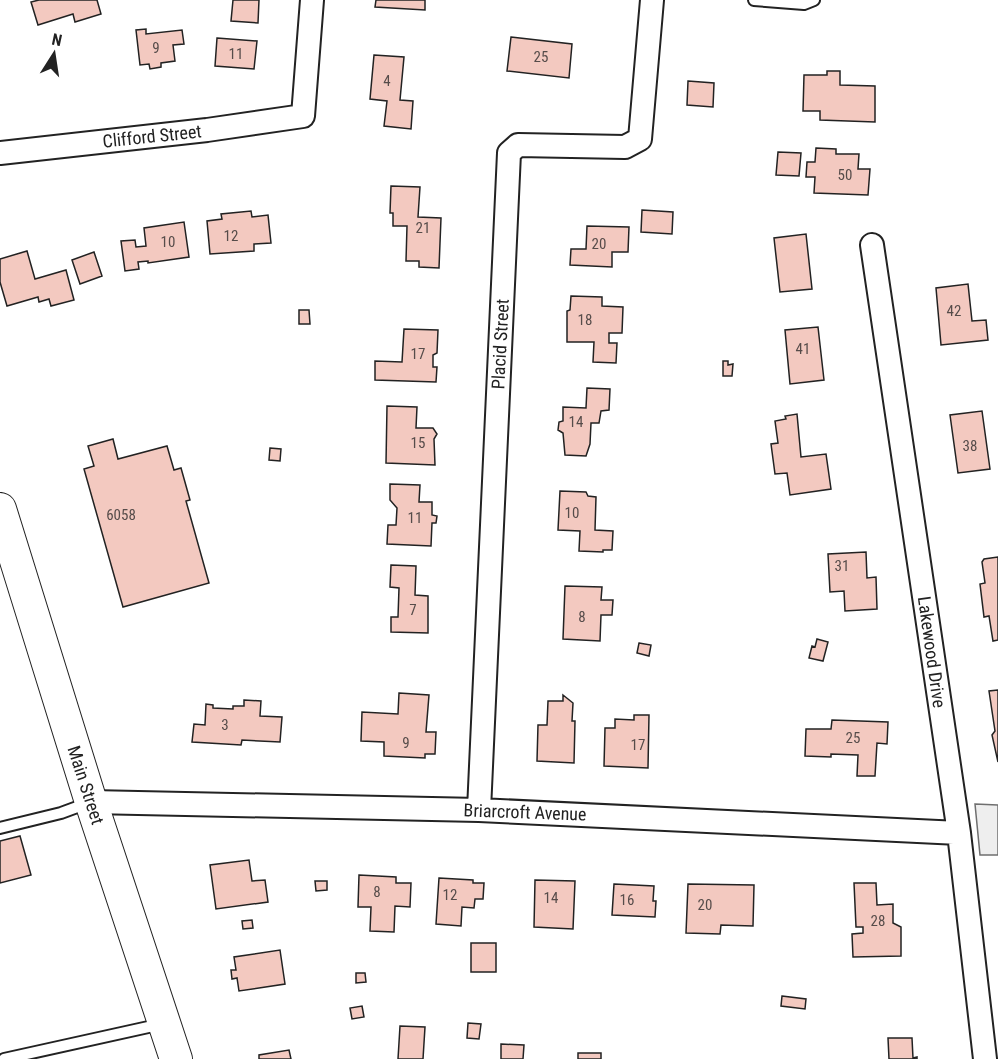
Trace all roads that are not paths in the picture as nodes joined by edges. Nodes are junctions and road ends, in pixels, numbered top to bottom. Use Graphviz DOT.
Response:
graph roads {
  1 [pos="312,0"];
  2 [pos="652,0"];
  3 [pos="753,0"];
  4 [pos="814,0"];
  5 [pos="0,153"];
  6 [pos="872,245"];
  7 [pos="0,509"];
  8 [pos="91,802"];
  9 [pos="479,810"];
  10 [pos="0,828"];
  11 [pos="959,833"];
  12 [pos="164,1024"];
  13 [pos="4,1059"];
  14 [pos="176,1059"];
  15 [pos="985,1059"];
  1 -- 5 [label="street, Clifford Street"];
  2 -- 9 [label="street, Placid Street"];
  3 -- 4 [label="lane"];
  6 -- 11 [label="street, Lakewood Drive"];
  7 -- 8 [label="main road, Main Street"];
  8 -- 9 [label="street, Briarcroft Avenue"];
  8 -- 10 [label="lane"];
  8 -- 12 [label="main road, Main Street"];
  9 -- 11 [label="street, Briarcroft Avenue"];
  11 -- 15 [label="street, Lakewood Drive"];
  12 -- 13 [label="lane"];
  12 -- 14 [label="main road, Main Street"];
}
